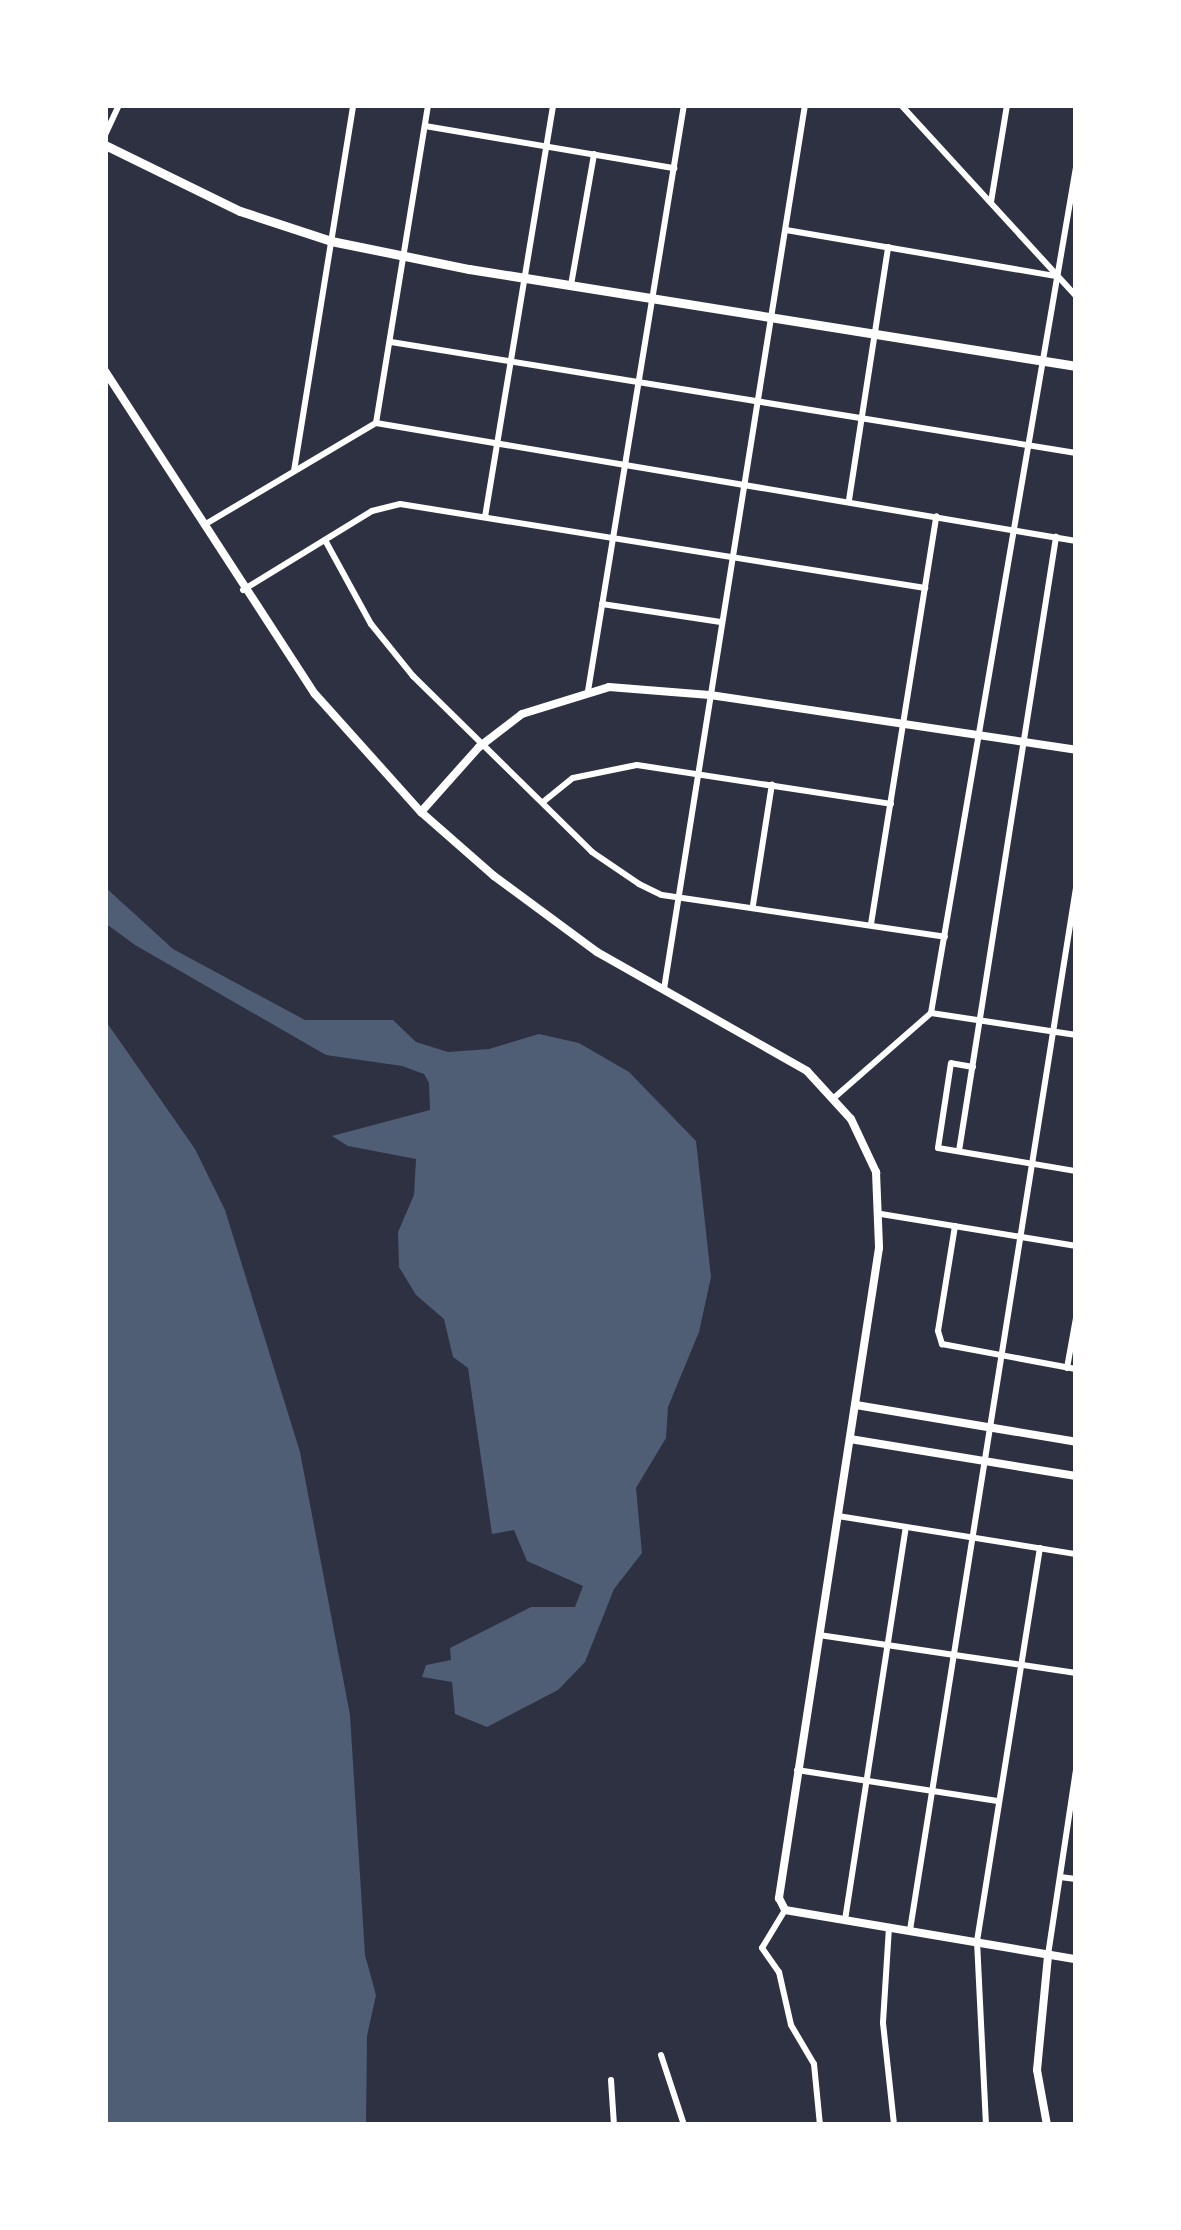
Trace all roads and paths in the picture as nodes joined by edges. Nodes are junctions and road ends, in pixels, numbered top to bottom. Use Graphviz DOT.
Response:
graph roads {
  1 [pos="119,105"];
  2 [pos="353,105"];
  3 [pos="428,105"];
  4 [pos="554,105"];
  5 [pos="684,105"];
  6 [pos="805,105"];
  7 [pos="902,105"];
  8 [pos="1006,105"];
  9 [pos="425,126"];
  10 [pos="105,136"];
  11 [pos="105,145"];
  12 [pos="547,146"];
  13 [pos="594,154"];
  14 [pos="1076,167"];
  15 [pos="674,168"];
  16 [pos="990,203"];
  17 [pos="786,230"];
  18 [pos="331,240"];
  19 [pos="888,247"];
  20 [pos="405,257"];
  21 [pos="1056,276"];
  22 [pos="525,278"];
  23 [pos="570,285"];
  24 [pos="1076,296"];
  25 [pos="652,298"];
  26 [pos="772,315"];
  27 [pos="875,332"];
  28 [pos="391,342"];
  29 [pos="511,361"];
  30 [pos="1041,361"];
  31 [pos="1076,366"];
  32 [pos="105,371"];
  33 [pos="639,380"];
  34 [pos="758,398"];
  35 [pos="862,416"];
  36 [pos="376,423"];
  37 [pos="498,442"];
  38 [pos="1027,444"];
  39 [pos="1076,453"];
  40 [pos="625,463"];
  41 [pos="294,472"];
  42 [pos="744,482"];
  43 [pos="849,500"];
  44 [pos="936,516"];
  45 [pos="485,518"];
  46 [pos="204,525"];
  47 [pos="1013,530"];
  48 [pos="1056,537"];
  49 [pos="613,539"];
  50 [pos="326,540"];
  51 [pos="1076,540"];
  52 [pos="732,557"];
  53 [pos="925,588"];
  54 [pos="243,590"];
  55 [pos="602,604"];
  56 [pos="721,622"];
  57 [pos="588,691"];
  58 [pos="710,695"];
  59 [pos="904,725"];
  60 [pos="980,736"];
  61 [pos="1024,743"];
  62 [pos="479,747"];
  63 [pos="1076,750"];
  64 [pos="698,772"];
  65 [pos="772,784"];
  66 [pos="543,802"];
  67 [pos="891,804"];
  68 [pos="421,812"];
  69 [pos="1076,891"];
  70 [pos="678,898"];
  71 [pos="753,905"];
  72 [pos="871,924"];
  73 [pos="945,936"];
  74 [pos="664,989"];
  75 [pos="931,1013"];
  76 [pos="980,1020"];
  77 [pos="1053,1031"];
  78 [pos="1076,1034"];
  79 [pos="973,1067"];
  80 [pos="835,1098"];
  81 [pos="959,1152"];
  82 [pos="1032,1164"];
  83 [pos="1076,1171"];
  84 [pos="881,1214"];
  85 [pos="955,1226"];
  86 [pos="1020,1237"];
  87 [pos="1076,1246"];
  88 [pos="1076,1318"];
  89 [pos="1001,1357"];
  90 [pos="1072,1369"];
  91 [pos="856,1404"];
  92 [pos="990,1427"];
  93 [pos="850,1439"];
  94 [pos="1076,1442"];
  95 [pos="984,1461"];
  96 [pos="1076,1476"];
  97 [pos="838,1516"];
  98 [pos="906,1528"];
  99 [pos="972,1536"];
  100 [pos="1040,1548"];
  101 [pos="1076,1554"];
  102 [pos="818,1635"];
  103 [pos="888,1645"];
  104 [pos="953,1655"];
  105 [pos="1022,1665"];
  106 [pos="1076,1673"];
  107 [pos="796,1769"];
  108 [pos="1076,1770"];
  109 [pos="866,1782"];
  110 [pos="932,1791"];
  111 [pos="998,1801"];
  112 [pos="1060,1877"];
  113 [pos="1076,1879"];
  114 [pos="785,1910"];
  115 [pos="845,1920"];
  116 [pos="889,1927"];
  117 [pos="910,1930"];
  118 [pos="976,1942"];
  119 [pos="1048,1955"];
  120 [pos="1076,1959"];
  121 [pos="660,2056"];
  122 [pos="610,2080"];
  123 [pos="614,2125"];
  124 [pos="684,2125"];
  125 [pos="820,2125"];
  126 [pos="894,2125"];
  127 [pos="986,2125"];
  128 [pos="1047,2125"];
  1 -- 10 [label="street"];
  2 -- 18 [label="street"];
  3 -- 9 [label="street"];
  4 -- 12 [label="street"];
  5 -- 15 [label="street"];
  6 -- 17 [label="street"];
  7 -- 16 [label="street"];
  8 -- 16 [label="street"];
  9 -- 12 [label="street"];
  9 -- 20 [label="street"];
  11 -- 18 [label="main road"];
  12 -- 13 [label="street"];
  12 -- 22 [label="street"];
  13 -- 15 [label="street"];
  13 -- 23 [label="street"];
  14 -- 21 [label="street"];
  15 -- 25 [label="street"];
  16 -- 21 [label="street"];
  17 -- 19 [label="street"];
  17 -- 26 [label="street"];
  18 -- 20 [label="main road"];
  18 -- 41 [label="street"];
  19 -- 21 [label="street"];
  19 -- 27 [label="street"];
  20 -- 22 [label="main road"];
  20 -- 28 [label="street"];
  21 -- 24 [label="street"];
  21 -- 30 [label="street"];
  22 -- 23 [label="main road"];
  22 -- 29 [label="street"];
  23 -- 25 [label="main road"];
  25 -- 26 [label="main road"];
  25 -- 33 [label="street"];
  26 -- 27 [label="main road"];
  26 -- 34 [label="street"];
  27 -- 30 [label="main road"];
  27 -- 35 [label="street"];
  28 -- 29 [label="street"];
  28 -- 36 [label="street"];
  29 -- 33 [label="street"];
  29 -- 37 [label="street"];
  30 -- 31 [label="main road"];
  30 -- 38 [label="street"];
  32 -- 46 [label="street"];
  33 -- 34 [label="street"];
  33 -- 40 [label="street"];
  34 -- 35 [label="street"];
  34 -- 42 [label="street"];
  35 -- 38 [label="street"];
  35 -- 43 [label="street"];
  36 -- 37 [label="street"];
  36 -- 41 [label="street"];
  37 -- 40 [label="street"];
  37 -- 45 [label="street"];
  38 -- 39 [label="street"];
  38 -- 47 [label="street"];
  40 -- 42 [label="street"];
  40 -- 49 [label="street"];
  41 -- 46 [label="street"];
  42 -- 43 [label="street"];
  42 -- 52 [label="street"];
  43 -- 44 [label="street"];
  44 -- 47 [label="street"];
  44 -- 53 [label="street"];
  45 -- 49 [label="street"];
  45 -- 50 [label="street"];
  46 -- 54 [label="street"];
  47 -- 48 [label="street"];
  47 -- 60 [label="street"];
  48 -- 51 [label="street"];
  48 -- 61 [label="street"];
  49 -- 52 [label="street"];
  49 -- 55 [label="street"];
  50 -- 54 [label="street"];
  50 -- 62 [label="street"];
  52 -- 53 [label="street"];
  52 -- 56 [label="street"];
  53 -- 59 [label="street"];
  54 -- 68 [label="street"];
  55 -- 56 [label="street"];
  55 -- 57 [label="street"];
  56 -- 58 [label="street"];
  57 -- 58 [label="street"];
  57 -- 62 [label="street"];
  58 -- 59 [label="street"];
  58 -- 64 [label="street"];
  59 -- 60 [label="street"];
  59 -- 67 [label="street"];
  60 -- 61 [label="street"];
  60 -- 73 [label="street"];
  61 -- 63 [label="street"];
  61 -- 76 [label="street"];
  62 -- 66 [label="street"];
  62 -- 68 [label="street"];
  64 -- 65 [label="street"];
  64 -- 66 [label="street"];
  64 -- 70 [label="street"];
  65 -- 67 [label="street"];
  65 -- 71 [label="street"];
  66 -- 70 [label="street"];
  67 -- 72 [label="street"];
  68 -- 74 [label="street"];
  69 -- 77 [label="street"];
  70 -- 71 [label="street"];
  70 -- 74 [label="street"];
  71 -- 72 [label="street"];
  72 -- 73 [label="street"];
  73 -- 75 [label="street"];
  74 -- 80 [label="street"];
  75 -- 76 [label="street"];
  75 -- 80 [label="street"];
  76 -- 77 [label="street"];
  76 -- 79 [label="street"];
  77 -- 78 [label="street"];
  77 -- 82 [label="street"];
  79 -- 81 [label="street"];
  79 -- 81 [label="street"];
  80 -- 84 [label="street"];
  81 -- 82 [label="street"];
  82 -- 83 [label="street"];
  82 -- 86 [label="street"];
  84 -- 85 [label="street"];
  84 -- 91 [label="street"];
  85 -- 86 [label="street"];
  85 -- 89 [label="street"];
  86 -- 87 [label="street"];
  86 -- 89 [label="street"];
  88 -- 90 [label="street"];
  89 -- 90 [label="street"];
  89 -- 92 [label="street"];
  91 -- 92 [label="street"];
  91 -- 93 [label="street"];
  92 -- 94 [label="street"];
  92 -- 95 [label="street"];
  93 -- 95 [label="street"];
  93 -- 97 [label="street"];
  95 -- 96 [label="street"];
  95 -- 99 [label="street"];
  97 -- 98 [label="street"];
  97 -- 102 [label="street"];
  98 -- 99 [label="street"];
  98 -- 103 [label="street"];
  99 -- 100 [label="street"];
  99 -- 104 [label="street"];
  100 -- 101 [label="street"];
  100 -- 105 [label="street"];
  102 -- 103 [label="street"];
  102 -- 107 [label="street"];
  103 -- 104 [label="street"];
  103 -- 109 [label="street"];
  104 -- 105 [label="street"];
  104 -- 110 [label="street"];
  105 -- 106 [label="street"];
  105 -- 111 [label="street"];
  107 -- 109 [label="street"];
  107 -- 114 [label="street"];
  108 -- 112 [label="street"];
  109 -- 110 [label="street"];
  109 -- 115 [label="street"];
  110 -- 111 [label="street"];
  110 -- 117 [label="street"];
  111 -- 118 [label="street"];
  112 -- 113 [label="street"];
  112 -- 119 [label="street"];
  114 -- 115 [label="street"];
  114 -- 125 [label="street"];
  115 -- 116 [label="street"];
  116 -- 117 [label="street"];
  116 -- 126 [label="street"];
  117 -- 118 [label="street"];
  118 -- 119 [label="street"];
  118 -- 127 [label="street"];
  119 -- 120 [label="street"];
  119 -- 128 [label="street"];
  121 -- 124 [label="street"];
  122 -- 123 [label="street"];
}
